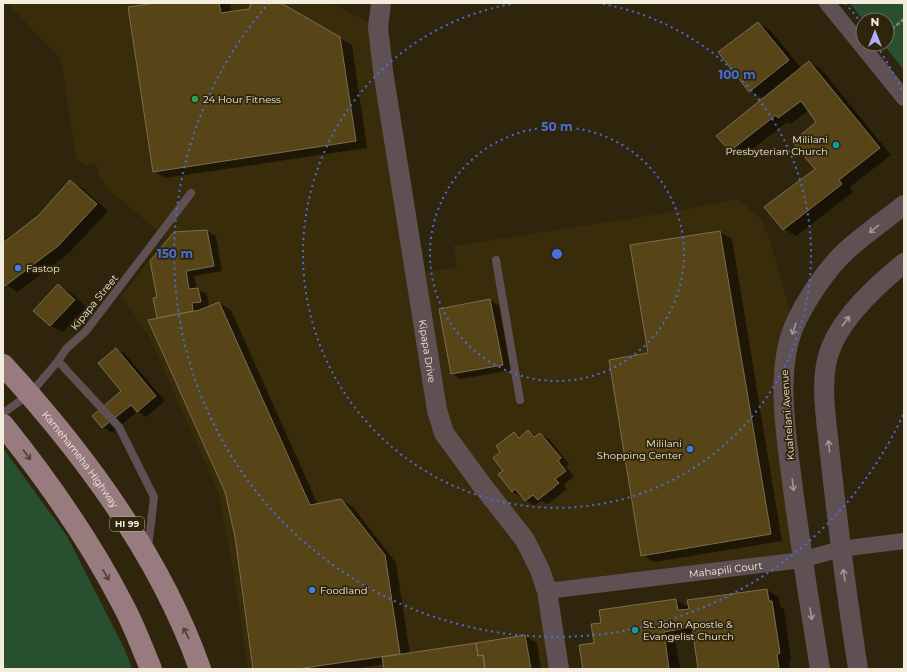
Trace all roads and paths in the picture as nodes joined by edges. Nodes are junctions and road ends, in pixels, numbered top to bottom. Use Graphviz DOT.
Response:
graph roads {
  1 [pos="381,3"];
  2 [pos="827,3"];
  3 [pos="904,19"];
  4 [pos="895,26"];
  5 [pos="904,98"];
  6 [pos="191,194"];
  7 [pos="904,205"];
  8 [pos="496,260"];
  9 [pos="904,263"];
  10 [pos="58,361"];
  11 [pos="3,365"];
  12 [pos="30,394"];
  13 [pos="520,400"];
  14 [pos="3,412"];
  15 [pos="3,425"];
  16 [pos="904,540"];
  17 [pos="840,549"];
  18 [pos="147,555"];
  19 [pos="802,560"];
  20 [pos="547,591"];
  21 [pos="151,669"];
  22 [pos="200,669"];
  23 [pos="560,669"];
  24 [pos="820,669"];
  25 [pos="858,669"];
  1 -- 20 [label="street, Kipapa Drive"];
  2 -- 5 [label="street"];
  3 -- 4 [label="path"];
  6 -- 10 [label="lane, Kipapa Street"];
  7 -- 19 [label="street, Kuahelani Avenue, one-way"];
  8 -- 13 [label="lane"];
  17 -- 9 [label="street, one-way"];
  10 -- 12 [label="lane, Kipapa Street"];
  10 -- 18 [label="lane"];
  11 -- 12 [label="main road, Kamehameha Highway / HI 99"];
  12 -- 14 [label="lane, Kipapa Street"];
  12 -- 18 [label="main road, Kamehameha Highway / HI 99"];
  15 -- 21 [label="main road, one-way"];
  16 -- 17 [label="street, Mahapili Court"];
  17 -- 19 [label="street, Mahapili Court"];
  25 -- 17 [label="street, one-way"];
  22 -- 18 [label="main road, Kamehameha Highway / HI 99, one-way"];
  19 -- 20 [label="street, Mahapili Court"];
  19 -- 24 [label="street, Kuahelani Avenue, one-way"];
  20 -- 23 [label="street, Kipapa Drive"];
}
